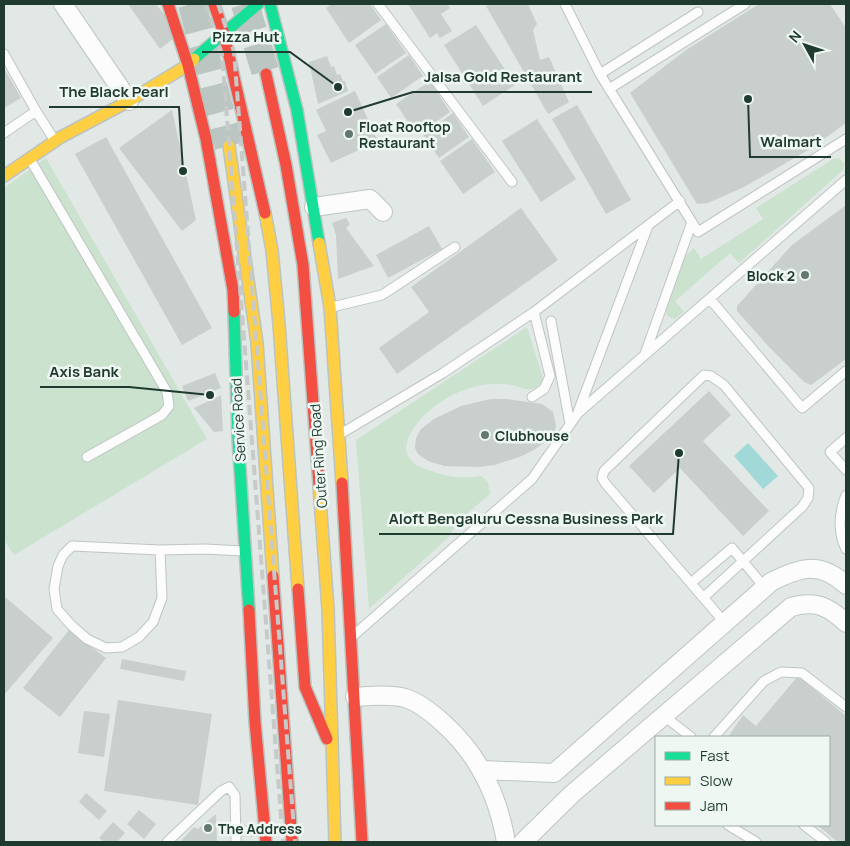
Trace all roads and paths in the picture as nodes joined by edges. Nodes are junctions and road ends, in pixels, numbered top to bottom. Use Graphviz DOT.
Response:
graph roads {
  1 [pos="63,4"];
  2 [pos="168,4"];
  3 [pos="214,4"];
  4 [pos="258,4"];
  5 [pos="270,4"];
  6 [pos="378,4"];
  7 [pos="565,4"];
  8 [pos="745,4"];
  9 [pos="698,12"];
  10 [pos="224,34"];
  11 [pos="4,54"];
  12 [pos="188,65"];
  13 [pos="266,74"];
  14 [pos="600,74"];
  15 [pos="609,89"];
  16 [pos="129,101"];
  17 [pos="36,111"];
  18 [pos="4,133"];
  19 [pos="55,141"];
  20 [pos="845,142"];
  21 [pos="229,146"];
  22 [pos="30,158"];
  23 [pos="4,176"];
  24 [pos="846,180"];
  25 [pos="512,182"];
  26 [pos="680,201"];
  27 [pos="314,206"];
  28 [pos="383,212"];
  29 [pos="692,222"];
  30 [pos="648,225"];
  31 [pos="455,247"];
  32 [pos="710,299"];
  33 [pos="330,307"];
  34 [pos="534,312"];
  35 [pos="551,321"];
  36 [pos="644,355"];
  37 [pos="846,371"];
  38 [pos="532,397"];
  39 [pos="578,413"];
  40 [pos="570,424"];
  41 [pos="340,435"];
  42 [pos="846,438"];
  43 [pos="87,457"];
  44 [pos="846,470"];
  45 [pos="846,495"];
  46 [pos="846,549"];
  47 [pos="160,550"];
  48 [pos="246,551"];
  49 [pos="743,561"];
  50 [pos="691,583"];
  51 [pos="846,584"];
  52 [pos="765,588"];
  53 [pos="704,597"];
  54 [pos="726,623"];
  55 [pos="846,623"];
  56 [pos="352,637"];
  57 [pos="695,649"];
  58 [pos="714,673"];
  59 [pos="355,697"];
  60 [pos="846,707"];
  61 [pos="664,716"];
  62 [pos="690,736"];
  63 [pos="715,736"];
  64 [pos="334,754"];
  65 [pos="482,770"];
  66 [pos="730,826"];
  67 [pos="805,826"];
  68 [pos="236,831"];
  69 [pos="266,837"];
  70 [pos="167,842"];
  71 [pos="236,842"];
  72 [pos="292,842"];
  73 [pos="335,842"];
  74 [pos="362,842"];
  75 [pos="506,842"];
  76 [pos="522,842"];
  77 [pos="756,842"];
  78 [pos="826,842"];
  1 -- 16 [label="street"];
  2 -- 12 [label="main road, Service Road"];
  3 -- 10 [label="main road"];
  4 -- 10 [label="main road"];
  5 -- 27 [label="main road"];
  6 -- 25 [label="lane"];
  7 -- 14 [label="lane"];
  8 -- 15 [label="lane"];
  9 -- 14 [label="lane"];
  10 -- 12 [label="main road"];
  10 -- 64 [label="main road"];
  11 -- 17 [label="lane"];
  12 -- 16 [label="main road"];
  12 -- 48 [label="main road, Service Road"];
  13 -- 64 [label="main road, Outer Ring Road"];
  14 -- 15 [label="lane"];
  15 -- 26 [label="lane"];
  16 -- 19 [label="main road"];
  17 -- 18 [label="lane"];
  17 -- 19 [label="lane"];
  19 -- 22 [label="main road"];
  20 -- 29 [label="lane"];
  21 -- 72 [label="main road"];
  22 -- 23 [label="main road"];
  22 -- 43 [label="lane"];
  24 -- 32 [label="lane"];
  26 -- 29 [label="lane"];
  26 -- 30 [label="lane"];
  27 -- 28 [label="street"];
  27 -- 33 [label="main road"];
  29 -- 36 [label="lane"];
  30 -- 34 [label="lane"];
  30 -- 39 [label="lane"];
  31 -- 33 [label="lane"];
  32 -- 36 [label="lane"];
  32 -- 37 [label="lane"];
  33 -- 41 [label="main road"];
  34 -- 38 [label="lane"];
  34 -- 41 [label="lane"];
  35 -- 40 [label="lane"];
  36 -- 39 [label="lane"];
  39 -- 40 [label="lane"];
  40 -- 56 [label="lane"];
  41 -- 56 [label="main road"];
  42 -- 44 [label="lane"];
  45 -- 46 [label="lane"];
  47 -- 47 [label="lane"];
  47 -- 48 [label="lane"];
  48 -- 69 [label="main road, Service Road"];
  49 -- 50 [label="lane"];
  49 -- 50 [label="lane"];
  49 -- 52 [label="lane"];
  49 -- 53 [label="lane"];
  50 -- 53 [label="lane"];
  51 -- 52 [label="street"];
  52 -- 54 [label="street"];
  53 -- 54 [label="lane"];
  54 -- 57 [label="street"];
  55 -- 58 [label="street"];
  56 -- 59 [label="main road"];
  57 -- 58 [label="street"];
  57 -- 65 [label="street"];
  58 -- 61 [label="street"];
  59 -- 65 [label="street"];
  59 -- 74 [label="main road"];
  60 -- 63 [label="lane"];
  61 -- 62 [label="lane"];
  61 -- 76 [label="street"];
  64 -- 73 [label="main road, Outer Ring Road"];
  65 -- 75 [label="street"];
  66 -- 77 [label="lane"];
  67 -- 78 [label="lane"];
  68 -- 69 [label="lane"];
  68 -- 70 [label="lane"];
  68 -- 71 [label="lane"];
}
